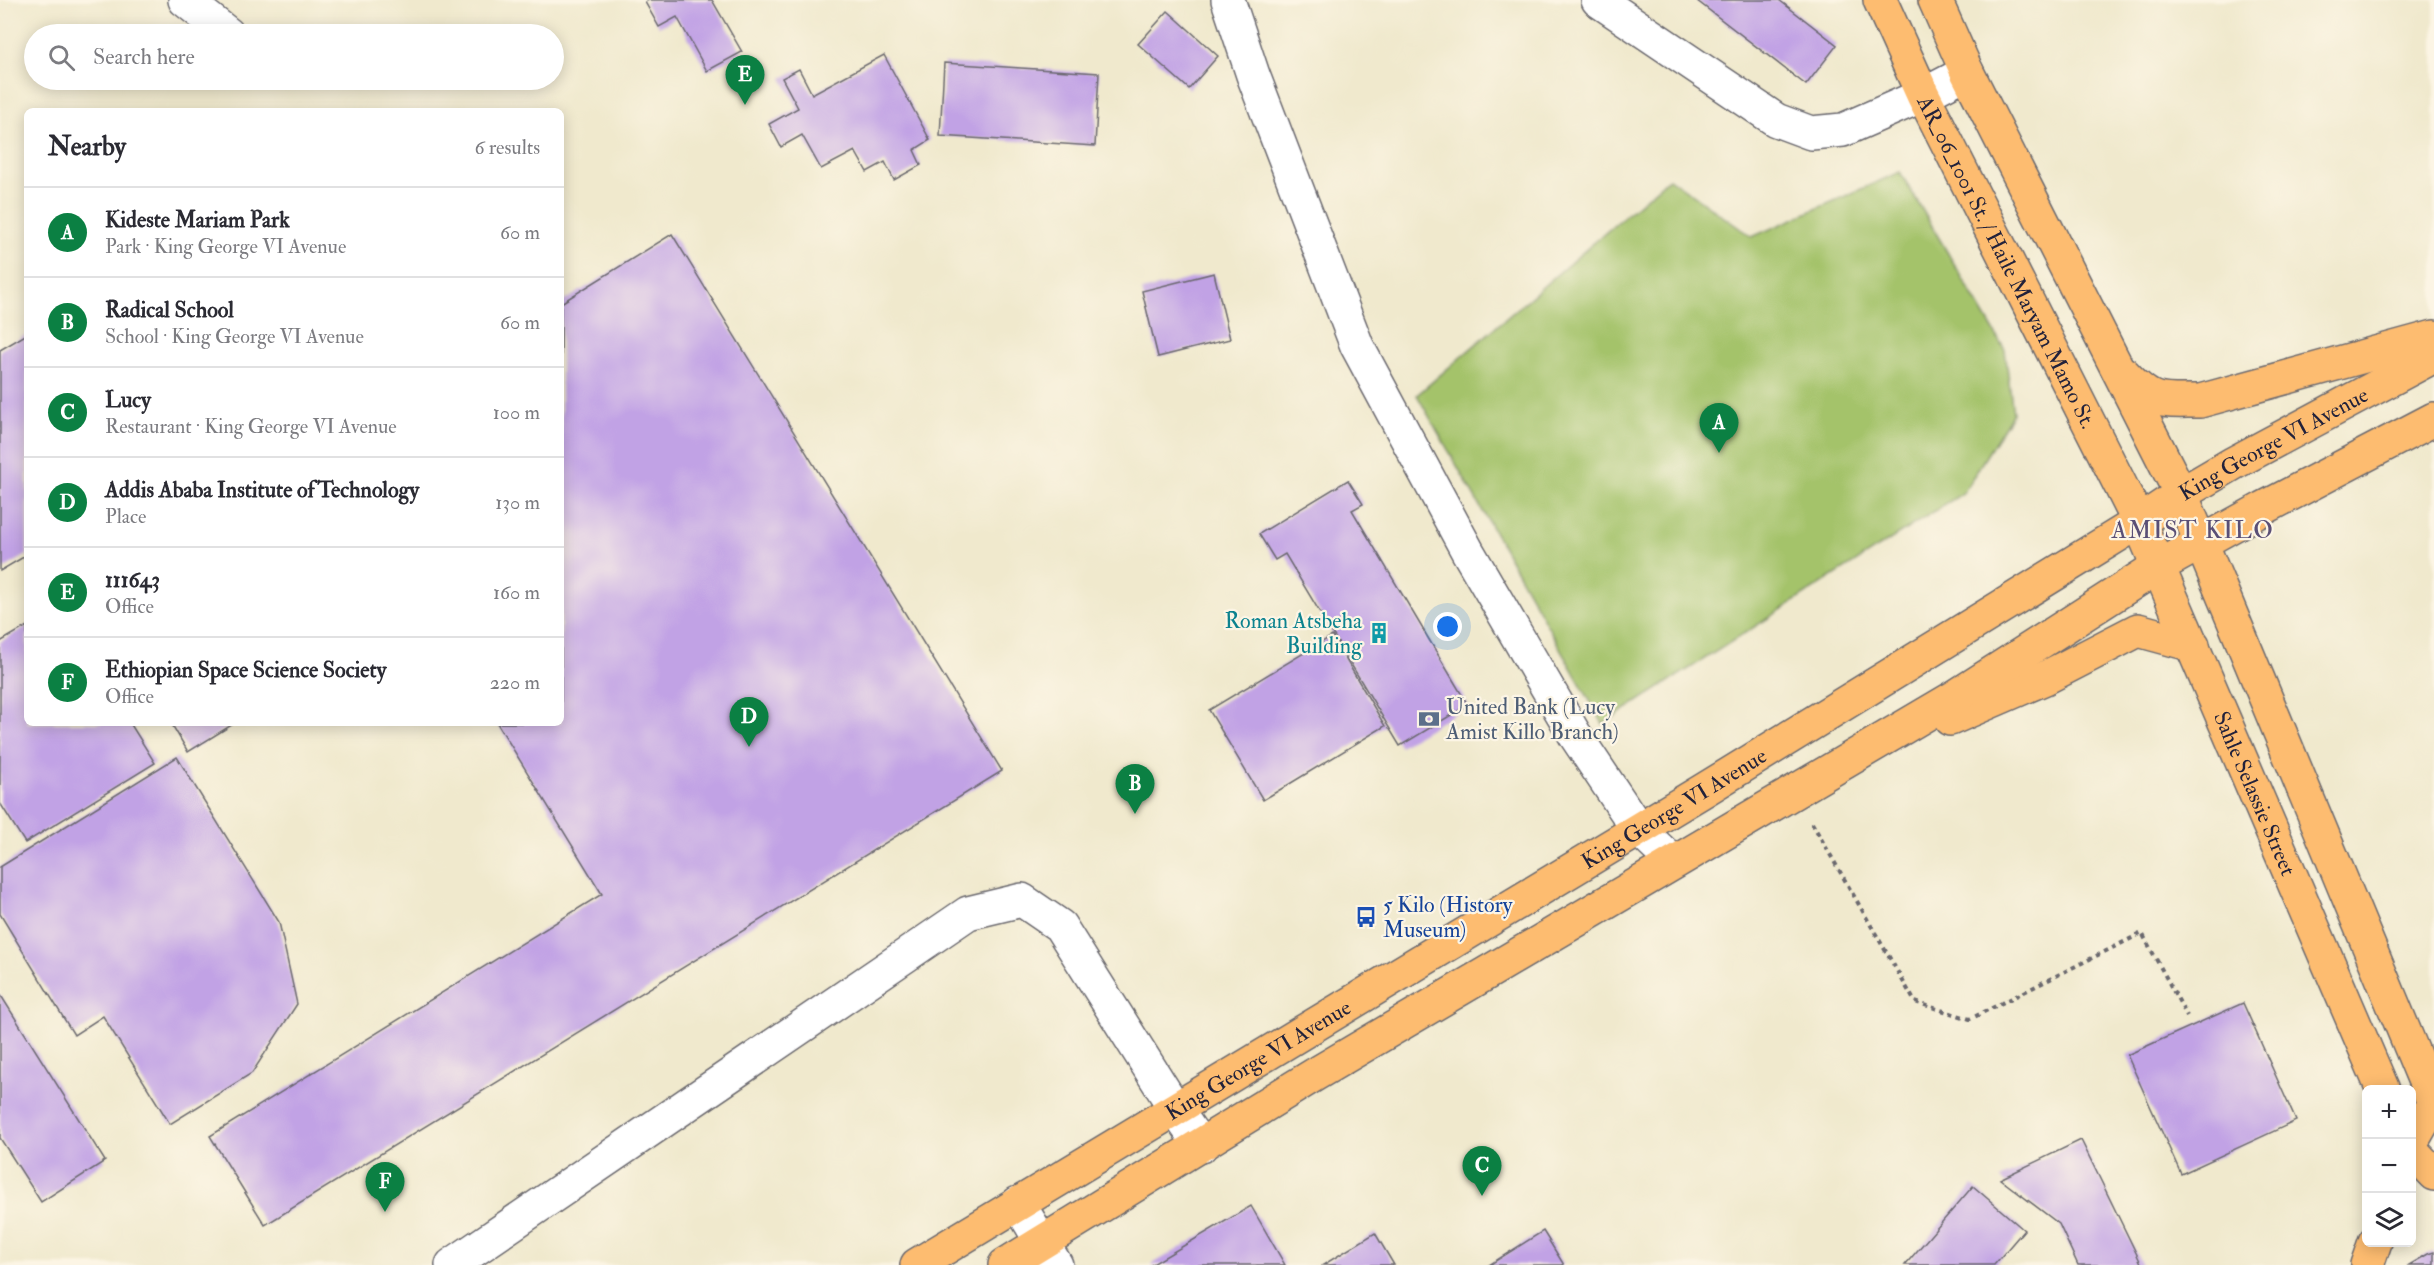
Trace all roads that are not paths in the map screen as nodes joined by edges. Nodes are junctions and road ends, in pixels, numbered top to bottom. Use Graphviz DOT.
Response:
graph roads {
  1 [pos="185,0"];
  2 [pos="1228,0"];
  3 [pos="1598,0"];
  4 [pos="1880,0"];
  5 [pos="1935,0"];
  6 [pos="215,24"];
  7 [pos="1967,72"];
  8 [pos="1923,95"];
  9 [pos="2434,337"];
  10 [pos="2434,356"];
  11 [pos="2116,366"];
  12 [pos="2434,418"];
  13 [pos="2181,494"];
  14 [pos="2139,522"];
  15 [pos="2202,541"];
  16 [pos="2159,566"];
  17 [pos="2193,645"];
  18 [pos="1806,784"];
  19 [pos="1638,829"];
  20 [pos="1673,862"];
  21 [pos="2381,1085"];
  22 [pos="2434,1103"];
  23 [pos="1176,1110"];
  24 [pos="2413,1139"];
  25 [pos="1201,1146"];
  26 [pos="2416,1155"];
  27 [pos="2434,1174"];
  28 [pos="1018,1203"];
  29 [pos="2373,1247"];
  30 [pos="1049,1253"];
  31 [pos="452,1265"];
  32 [pos="917,1265"];
  33 [pos="1005,1265"];
  34 [pos="2367,1265"];
  1 -- 6 [label="street"];
  2 -- 19 [label="street"];
  3 -- 8 [label="street"];
  4 -- 8 [label="main road, AR_06_1001 St. / Haile Maryam Mamo St."];
  5 -- 7 [label="main road"];
  7 -- 8 [label="street"];
  7 -- 11 [label="main road"];
  8 -- 14 [label="main road, AR_06_1001 St. / Haile Maryam Mamo St."];
  9 -- 11 [label="main road"];
  10 -- 13 [label="main road, King George VI Avenue"];
  11 -- 13 [label="main road"];
  12 -- 15 [label="main road"];
  13 -- 14 [label="main road, King George VI Avenue"];
  13 -- 15 [label="main road"];
  13 -- 16 [label="main road"];
  14 -- 16 [label="main road, AR_06_1001 St. / Haile Maryam Mamo St."];
  14 -- 19 [label="main road, King George VI Avenue"];
  15 -- 16 [label="main road, King George VI Avenue"];
  15 -- 22 [label="main road"];
  16 -- 17 [label="main road, Sahle Selassie Street"];
  16 -- 18 [label="main road, King George VI Avenue"];
  17 -- 18 [label="main road"];
  17 -- 21 [label="main road, Sahle Selassie Street"];
  18 -- 20 [label="main road, King George VI Avenue"];
  19 -- 20 [label="street"];
  19 -- 23 [label="main road, King George VI Avenue"];
  20 -- 25 [label="main road, King George VI Avenue"];
  22 -- 24 [label="main road"];
  23 -- 25 [label="street"];
  23 -- 28 [label="main road, King George VI Avenue"];
  23 -- 31 [label="street"];
  25 -- 30 [label="main road, King George VI Avenue"];
  26 -- 27 [label="main road"];
  28 -- 30 [label="street"];
  28 -- 32 [label="main road, King George VI Avenue"];
  29 -- 34 [label="main road"];
  30 -- 33 [label="main road, King George VI Avenue"];
}
